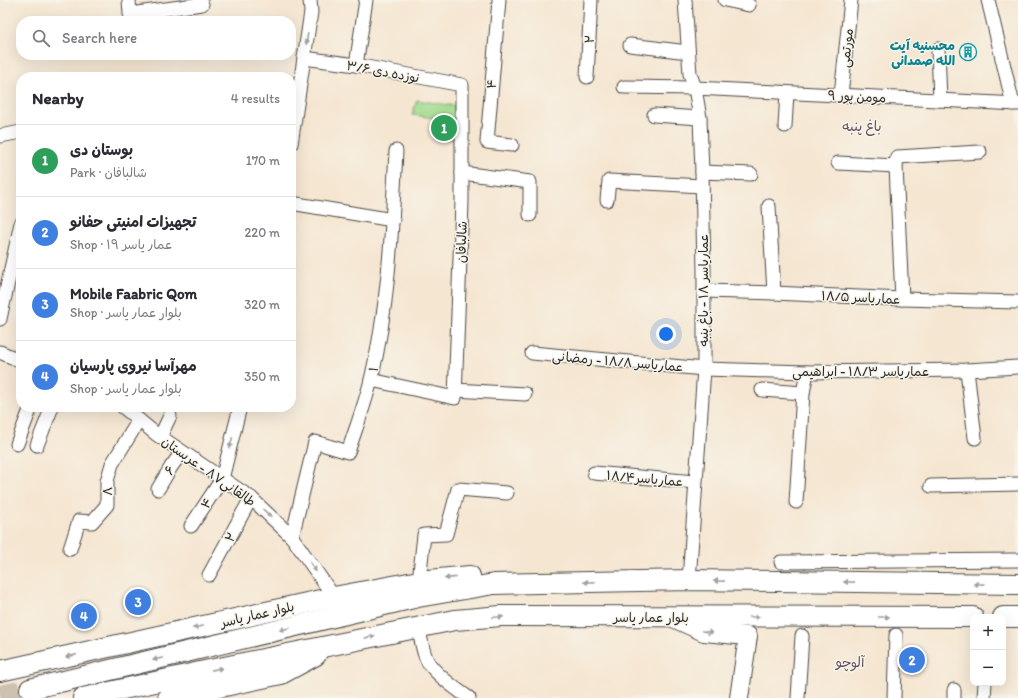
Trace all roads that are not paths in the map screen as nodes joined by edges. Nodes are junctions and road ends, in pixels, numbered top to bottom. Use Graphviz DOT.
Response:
graph roads {
  1 [pos="129,0"];
  2 [pos="310,0"];
  3 [pos="366,0"];
  4 [pos="498,0"];
  5 [pos="591,0"];
  6 [pos="685,0"];
  7 [pos="725,0"];
  8 [pos="851,0"];
  9 [pos="988,0"];
  10 [pos="202,4"];
  11 [pos="749,5"];
  12 [pos="630,45"];
  13 [pos="938,49"];
  14 [pos="688,52"];
  15 [pos="304,58"];
  16 [pos="356,65"];
  17 [pos="586,77"];
  18 [pos="462,85"];
  19 [pos="624,87"];
  20 [pos="695,88"];
  21 [pos="787,93"];
  22 [pos="841,95"];
  23 [pos="296,100"];
  24 [pos="940,100"];
  25 [pos="1016,104"];
  26 [pos="654,115"];
  27 [pos="700,118"];
  28 [pos="785,126"];
  29 [pos="16,133"];
  30 [pos="0,136"];
  31 [pos="512,145"];
  32 [pos="396,151"];
  33 [pos="980,152"];
  34 [pos="838,163"];
  35 [pos="896,166"];
  36 [pos="702,172"];
  37 [pos="462,173"];
  38 [pos="751,174"];
  39 [pos="702,186"];
  40 [pos="607,200"];
  41 [pos="296,204"];
  42 [pos="769,206"];
  43 [pos="530,214"];
  44 [pos="392,220"];
  45 [pos="16,246"];
  46 [pos="704,291"];
  47 [pos="774,292"];
  48 [pos="902,299"];
  49 [pos="1018,302"];
  50 [pos="0,319"];
  51 [pos="0,352"];
  52 [pos="532,353"];
  53 [pos="16,358"];
  54 [pos="1018,367"];
  55 [pos="704,369"];
  56 [pos="967,370"];
  57 [pos="806,372"];
  58 [pos="371,380"];
  59 [pos="762,390"];
  60 [pos="802,393"];
  61 [pos="455,394"];
  62 [pos="525,394"];
  63 [pos="29,412"];
  64 [pos="50,412"];
  65 [pos="129,412"];
  66 [pos="239,412"];
  67 [pos="170,416"];
  68 [pos="139,420"];
  69 [pos="160,437"];
  70 [pos="974,438"];
  71 [pos="17,444"];
  72 [pos="36,445"];
  73 [pos="182,452"];
  74 [pos="594,473"];
  75 [pos="222,479"];
  76 [pos="695,482"];
  77 [pos="1018,484"];
  78 [pos="931,486"];
  79 [pos="158,488"];
  80 [pos="507,493"];
  81 [pos="251,498"];
  82 [pos="796,502"];
  83 [pos="191,526"];
  84 [pos="292,536"];
  85 [pos="70,549"];
  86 [pos="1018,560"];
  87 [pos="781,562"];
  88 [pos="209,575"];
  89 [pos="689,580"];
  90 [pos="419,582"];
  91 [pos="515,584"];
  92 [pos="1018,584"];
  93 [pos="334,597"];
  94 [pos="671,616"];
  95 [pos="970,617"];
  96 [pos="1006,617"];
  97 [pos="1018,618"];
  98 [pos="419,628"];
  99 [pos="896,635"];
  100 [pos="802,636"];
  101 [pos="332,646"];
  102 [pos="30,665"];
  103 [pos="0,671"];
  104 [pos="985,686"];
  105 [pos="25,693"];
  106 [pos="83,698"];
  107 [pos="168,698"];
  108 [pos="468,698"];
  109 [pos="739,698"];
  110 [pos="798,698"];
  111 [pos="894,698"];
  112 [pos="984,698"];
  1 -- 10 [label="street"];
  2 -- 15 [label="street, one-way"];
  3 -- 16 [label="street"];
  4 -- 31 [label="street, ۴"];
  5 -- 17 [label="street, ۲"];
  6 -- 14 [label="street, عماریاسر ۱۸ - باغ پنبه"];
  7 -- 11 [label="street"];
  8 -- 22 [label="street, مورتمی"];
  9 -- 25 [label="street"];
  12 -- 14 [label="street"];
  13 -- 24 [label="street"];
  14 -- 20 [label="street, عماریاسر ۱۸ - باغ پنبه"];
  15 -- 16 [label="street, نوزده دی ۳/۶"];
  15 -- 23 [label="street"];
  16 -- 18 [label="street, نوزده دی ۳/۶"];
  18 -- 37 [label="street, شالبافان"];
  19 -- 20 [label="street, مومن پور ۹"];
  20 -- 21 [label="street, مومن پور ۹"];
  20 -- 27 [label="street, عماریاسر ۱۸ - باغ پنبه"];
  21 -- 22 [label="street, مومن پور ۹"];
  21 -- 28 [label="street"];
  22 -- 24 [label="street, مومن پور ۹"];
  24 -- 25 [label="street, مومن پور ۹"];
  26 -- 27 [label="street"];
  27 -- 36 [label="street, عماریاسر ۱۸ - باغ پنبه"];
  29 -- 30 [label="street"];
  32 -- 44 [label="street, ۱"];
  33 -- 35 [label="street"];
  34 -- 35 [label="street"];
  35 -- 48 [label="street"];
  36 -- 38 [label="street"];
  36 -- 39 [label="street, عماریاسر ۱۸ - باغ پنبه"];
  37 -- 43 [label="street"];
  37 -- 61 [label="street, شالبافان"];
  39 -- 40 [label="street"];
  39 -- 46 [label="street, عماریاسر ۱۸ - باغ پنبه"];
  41 -- 44 [label="street"];
  42 -- 47 [label="street"];
  44 -- 58 [label="street, ۱"];
  45 -- 50 [label="street"];
  46 -- 47 [label="street, عماریاسر ۱۸/۵"];
  46 -- 55 [label="street, عماریاسر ۱۸ - باغ پنبه"];
  47 -- 48 [label="street, عماریاسر ۱۸/۵"];
  48 -- 49 [label="street, عماریاسر ۱۸/۵"];
  51 -- 53 [label="street"];
  52 -- 55 [label="street, عماریاسر ۱۸/۸ - رمضانی"];
  54 -- 56 [label="street, عماریاسر ۱۸/۳ - ابراهیمی"];
  55 -- 57 [label="street, عماریاسر ۱۸/۳ - ابراهیمی"];
  55 -- 76 [label="street, عماریاسر ۱۸ - باغ پنبه"];
  56 -- 57 [label="street, عماریاسر ۱۸/۳ - ابراهیمی"];
  56 -- 70 [label="street"];
  57 -- 60 [label="street"];
  58 -- 61 [label="street"];
  58 -- 84 [label="street, ۱"];
  59 -- 60 [label="street"];
  60 -- 82 [label="street"];
  61 -- 62 [label="street"];
  63 -- 71 [label="street"];
  64 -- 72 [label="street"];
  65 -- 68 [label="street, طالقانی۸۷ - عربستان"];
  66 -- 75 [label="street, ۴, one-way"];
  67 -- 69 [label="street"];
  68 -- 69 [label="street, طالقانی۸۷ - عربستان"];
  68 -- 85 [label="street, ۸"];
  69 -- 73 [label="street, طالقانی۸۷ - عربستان"];
  73 -- 75 [label="street, طالقانی۸۷ - عربستان"];
  73 -- 79 [label="street, ۶"];
  74 -- 76 [label="street, عماریاسر۱۸/۴"];
  75 -- 81 [label="street, طالقانی۸۷ - عربستان"];
  75 -- 83 [label="street, ۴"];
  76 -- 89 [label="street, عماریاسر ۱۸ - باغ پنبه"];
  77 -- 78 [label="street"];
  80 -- 90 [label="street"];
  81 -- 84 [label="street, طالقانی۸۷ - عربستان, one-way"];
  81 -- 88 [label="street, ۲"];
  84 -- 93 [label="street, طالقانی۸۷ - عربستان, one-way"];
  86 -- 87 [label="street"];
  89 -- 91 [label="main road, بلوار عمار یاسر, one-way"];
  92 -- 89 [label="main road, بلوار عمار یاسر, one-way"];
  91 -- 90 [label="main road, بلوار عمار یاسر, one-way"];
  90 -- 93 [label="main road, بلوار عمار یاسر"];
  91 -- 105 [label="main road, بلوار عمار یاسر, one-way"];
  93 -- 102 [label="main road, بلوار عمار یاسر, one-way"];
  94 -- 95 [label="main road, بلوار عمار یاسر, one-way"];
  98 -- 94 [label="main road, بلوار عمار یاسر, one-way"];
  94 -- 109 [label="main road, one-way"];
  96 -- 97 [label="main road"];
  101 -- 98 [label="main road, بلوار عمار یاسر, one-way"];
  98 -- 108 [label="street"];
  99 -- 111 [label="street"];
  100 -- 110 [label="street"];
  106 -- 101 [label="main road, بلوار عمار یاسر, one-way"];
  101 -- 107 [label="main road, بلوار عمار یاسر"];
  102 -- 103 [label="main road, بلوار عمار یاسر"];
  102 -- 105 [label="main road"];
  104 -- 112 [label="street"];
}
